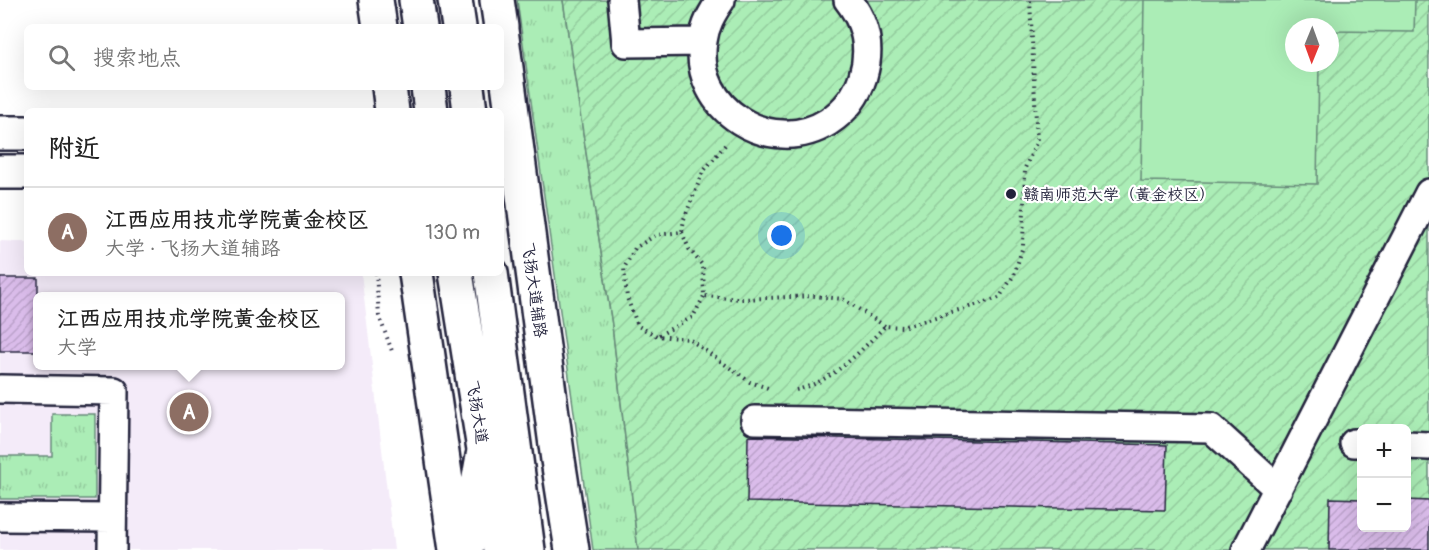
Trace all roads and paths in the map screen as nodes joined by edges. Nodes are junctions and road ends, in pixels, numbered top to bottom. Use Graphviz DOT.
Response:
graph roads {
  1 [pos="376,0"];
  2 [pos="416,0"];
  3 [pos="455,0"];
  4 [pos="497,0"];
  5 [pos="622,0"];
  6 [pos="721,0"];
  7 [pos="848,0"];
  8 [pos="1030,0"];
  9 [pos="380,24"];
  10 [pos="420,24"];
  11 [pos="459,24"];
  12 [pos="500,24"];
  13 [pos="702,42"];
  14 [pos="504,52"];
  15 [pos="388,90"];
  16 [pos="428,90"];
  17 [pos="466,90"];
  18 [pos="392,108"];
  19 [pos="431,108"];
  20 [pos="470,108"];
  21 [pos="744,123"];
  22 [pos="0,133"];
  23 [pos="24,133"];
  24 [pos="0,172"];
  25 [pos="24,172"];
  26 [pos="1429,193"];
  27 [pos="682,232"];
  28 [pos="416,276"];
  29 [pos="456,276"];
  30 [pos="491,276"];
  31 [pos="704,296"];
  32 [pos="885,326"];
  33 [pos="657,336"];
  34 [pos="0,389"];
  35 [pos="791,391"];
  36 [pos="781,393"];
  37 [pos="755,420"];
  38 [pos="1411,445"];
  39 [pos="1429,446"];
  40 [pos="484,451"];
  41 [pos="1278,489"];
  42 [pos="0,516"];
  43 [pos="112,518"];
  44 [pos="112,550"];
  45 [pos="456,550"];
  46 [pos="466,550"];
  47 [pos="500,550"];
  48 [pos="528,550"];
  49 [pos="572,550"];
  50 [pos="1246,550"];
  1 -- 9 [label="street"];
  2 -- 10 [label="street"];
  3 -- 11 [label="street"];
  4 -- 12 [label="street, 飞扬大道辅路"];
  5 -- 13 [label="street"];
  6 -- 13 [label="street"];
  7 -- 21 [label="street"];
  8 -- 32 [label="path"];
  13 -- 21 [label="street"];
  14 -- 49 [label="street, 飞扬大道辅路"];
  15 -- 18 [label="street"];
  16 -- 19 [label="street"];
  17 -- 20 [label="street"];
  21 -- 27 [label="path"];
  22 -- 23 [label="street"];
  24 -- 25 [label="street"];
  26 -- 41 [label="street"];
  27 -- 31 [label="path"];
  27 -- 33 [label="path"];
  28 -- 45 [label="street"];
  29 -- 40 [label="street, 飞扬大道"];
  30 -- 48 [label="street, 飞扬大道"];
  31 -- 32 [label="path"];
  31 -- 33 [label="path"];
  32 -- 35 [label="path"];
  33 -- 36 [label="path"];
  34 -- 43 [label="street"];
  37 -- 41 [label="street"];
  38 -- 39 [label="street"];
  40 -- 46 [label="street"];
  40 -- 47 [label="street, 飞扬大道"];
  41 -- 50 [label="street"];
  42 -- 43 [label="street"];
  43 -- 44 [label="street"];
}
